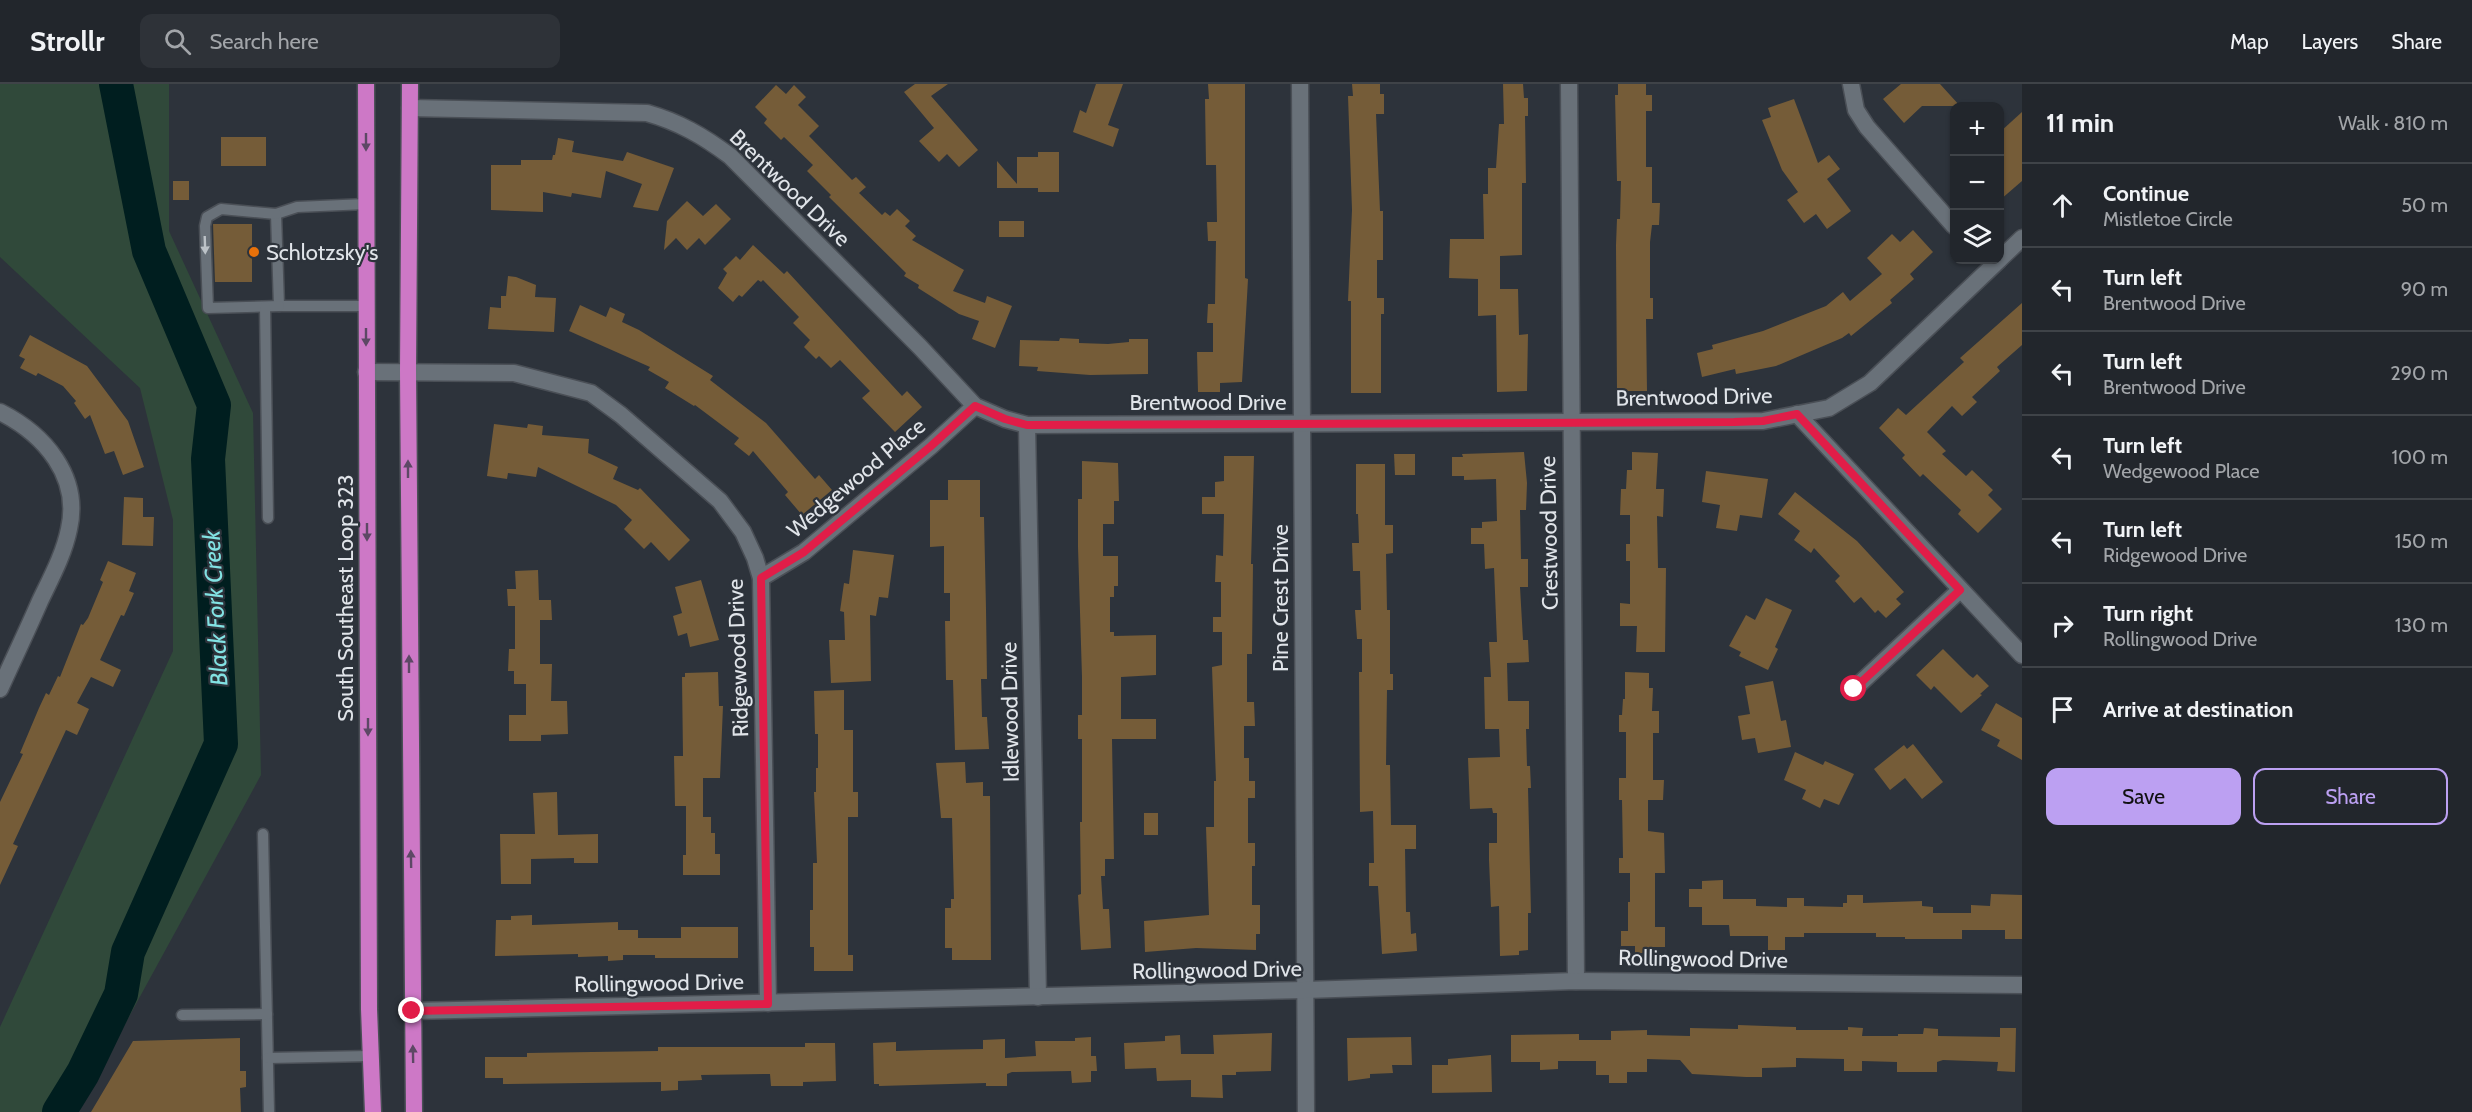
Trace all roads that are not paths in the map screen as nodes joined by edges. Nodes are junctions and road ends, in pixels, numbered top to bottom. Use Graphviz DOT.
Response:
graph roads {
  1 [pos="366,84"];
  2 [pos="410,84"];
  3 [pos="1300,84"];
  4 [pos="1569,84"];
  5 [pos="1851,84"];
  6 [pos="410,108"];
  7 [pos="366,204"];
  8 [pos="276,214"];
  9 [pos="1950,221"];
  10 [pos="2022,238"];
  11 [pos="2004,252"];
  12 [pos="1990,264"];
  13 [pos="279,306"];
  14 [pos="366,306"];
  15 [pos="265,307"];
  16 [pos="408,371"];
  17 [pos="366,372"];
  18 [pos="975,406"];
  19 [pos="0,412"];
  20 [pos="1797,414"];
  21 [pos="1570,421"];
  22 [pos="1302,424"];
  23 [pos="1027,425"];
  24 [pos="268,518"];
  25 [pos="761,578"];
  26 [pos="1960,590"];
  27 [pos="2022,655"];
  28 [pos="0,689"];
  29 [pos="1854,689"];
  30 [pos="263,834"];
  31 [pos="1576,981"];
  32 [pos="2022,985"];
  33 [pos="1305,990"];
  34 [pos="1038,997"];
  35 [pos="768,1004"];
  36 [pos="412,1011"];
  37 [pos="267,1014"];
  38 [pos="182,1015"];
  39 [pos="370,1056"];
  40 [pos="268,1058"];
  41 [pos="269,1112"];
  42 [pos="373,1112"];
  43 [pos="414,1112"];
  44 [pos="1306,1112"];
  1 -- 7 [label="highway, South Southeast Loop 323, one-way"];
  2 -- 6 [label="highway"];
  3 -- 22 [label="street, Pine Crest Drive"];
  4 -- 21 [label="street, Crestwood Drive"];
  5 -- 9 [label="street"];
  6 -- 16 [label="highway"];
  6 -- 18 [label="street, Brentwood Drive"];
  7 -- 8 [label="lane"];
  7 -- 14 [label="highway, South Southeast Loop 323"];
  8 -- 13 [label="lane"];
  8 -- 15 [label="lane, one-way"];
  10 -- 11 [label="street"];
  12 -- 20 [label="street"];
  13 -- 14 [label="lane"];
  13 -- 15 [label="lane"];
  14 -- 17 [label="highway, South Southeast Loop 323, one-way"];
  15 -- 24 [label="lane"];
  16 -- 17 [label="street, Ridgewood Drive"];
  16 -- 25 [label="street, Ridgewood Drive"];
  36 -- 16 [label="highway, one-way"];
  17 -- 39 [label="highway, South Southeast Loop 323, one-way"];
  18 -- 23 [label="street, Brentwood Drive"];
  18 -- 25 [label="street, Wedgewood Place"];
  19 -- 28 [label="street"];
  20 -- 21 [label="street, Brentwood Drive"];
  20 -- 26 [label="street, Brentwood Drive"];
  21 -- 22 [label="street, Brentwood Drive"];
  21 -- 31 [label="street, Crestwood Drive"];
  22 -- 23 [label="street, Brentwood Drive"];
  22 -- 33 [label="street, Pine Crest Drive"];
  23 -- 34 [label="street, Idlewood Drive"];
  25 -- 35 [label="street, Ridgewood Drive"];
  26 -- 27 [label="street, Brentwood Drive"];
  26 -- 29 [label="street"];
  30 -- 37 [label="lane"];
  31 -- 32 [label="street, Rollingwood Drive"];
  31 -- 33 [label="street, Rollingwood Drive"];
  33 -- 34 [label="street, Rollingwood Drive"];
  33 -- 44 [label="street, Pine Crest Drive"];
  34 -- 35 [label="street, Rollingwood Drive"];
  35 -- 36 [label="street, Rollingwood Drive"];
  43 -- 36 [label="highway, one-way"];
  37 -- 38 [label="lane"];
  37 -- 40 [label="lane"];
  39 -- 40 [label="lane"];
  39 -- 42 [label="highway, South Southeast Loop 323"];
  40 -- 41 [label="lane"];
}
